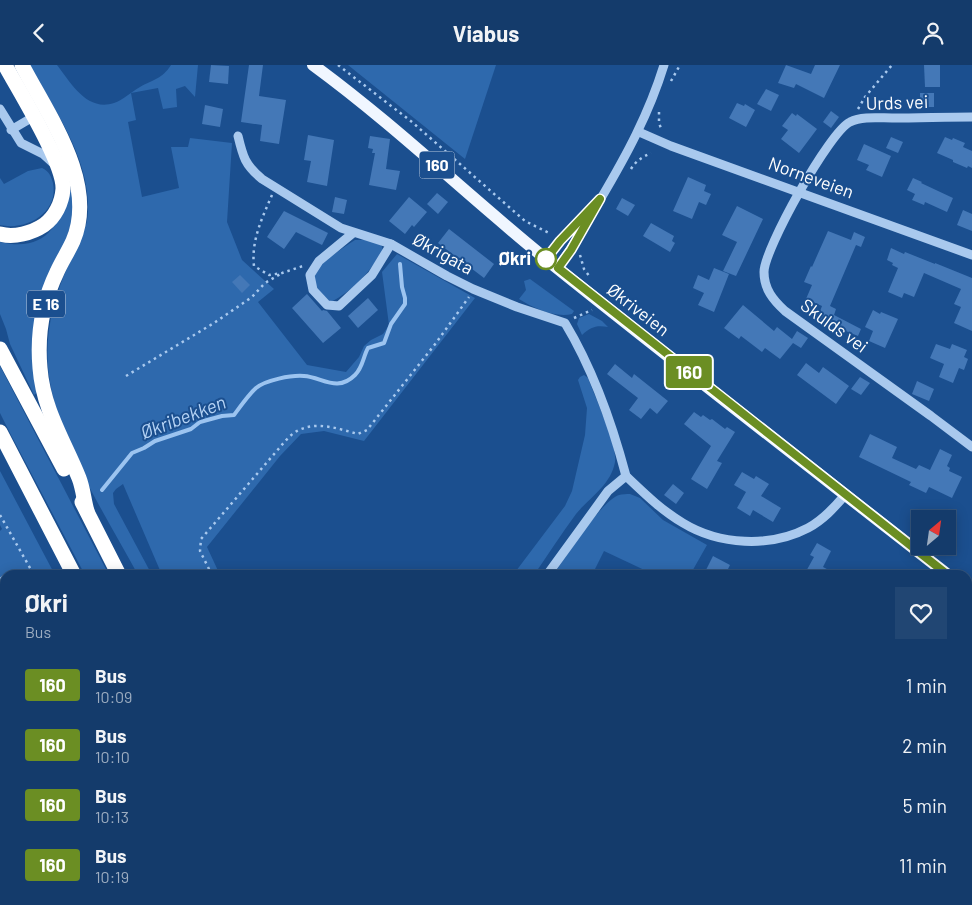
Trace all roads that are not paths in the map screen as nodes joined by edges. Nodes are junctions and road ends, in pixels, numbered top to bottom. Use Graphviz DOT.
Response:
graph roads {
  1 [pos="5,65"];
  2 [pos="22,65"];
  3 [pos="313,65"];
  4 [pos="664,65"];
  5 [pos="41,102"];
  6 [pos="0,109"];
  7 [pos="33,117"];
  8 [pos="972,117"];
  9 [pos="12,130"];
  10 [pos="639,132"];
  11 [pos="238,136"];
  12 [pos="60,169"];
  13 [pos="799,191"];
  14 [pos="600,199"];
  15 [pos="353,233"];
  16 [pos="0,234"];
  17 [pos="391,244"];
  18 [pos="972,255"];
  19 [pos="546,259"];
  20 [pos="558,268"];
  21 [pos="0,349"];
  22 [pos="0,432"];
  23 [pos="972,447"];
  24 [pos="626,477"];
  25 [pos="845,495"];
  26 [pos="87,511"];
  27 [pos="71,570"];
  28 [pos="117,570"];
  29 [pos="551,570"];
  30 [pos="942,570"];
  1 -- 7 [label="highway"];
  2 -- 5 [label="highway, E 16"];
  3 -- 19 [label="main road, Økriveien / 160"];
  4 -- 10 [label="street"];
  5 -- 7 [label="street"];
  5 -- 26 [label="highway, E 16"];
  6 -- 9 [label="street"];
  7 -- 9 [label="street"];
  7 -- 12 [label="highway"];
  8 -- 13 [label="street, Urds vei"];
  9 -- 12 [label="street"];
  10 -- 13 [label="street, Norneveien"];
  10 -- 14 [label="street"];
  11 -- 15 [label="street, Økrigata"];
  12 -- 16 [label="highway"];
  13 -- 18 [label="street, Norneveien"];
  13 -- 23 [label="street, Skulds vei"];
  14 -- 19 [label="street"];
  14 -- 20 [label="street"];
  15 -- 17 [label="street, Økrigata"];
  15 -- 17 [label="street"];
  17 -- 24 [label="street, Økrigata"];
  19 -- 20 [label="main road, Økriveien / 160"];
  20 -- 25 [label="main road, Økriveien / 160"];
  21 -- 26 [label="highway, E 16"];
  22 -- 27 [label="highway"];
  24 -- 25 [label="street"];
  24 -- 29 [label="street"];
  25 -- 30 [label="main road, Økriveien / 160"];
  26 -- 28 [label="highway, E 16"];
}
